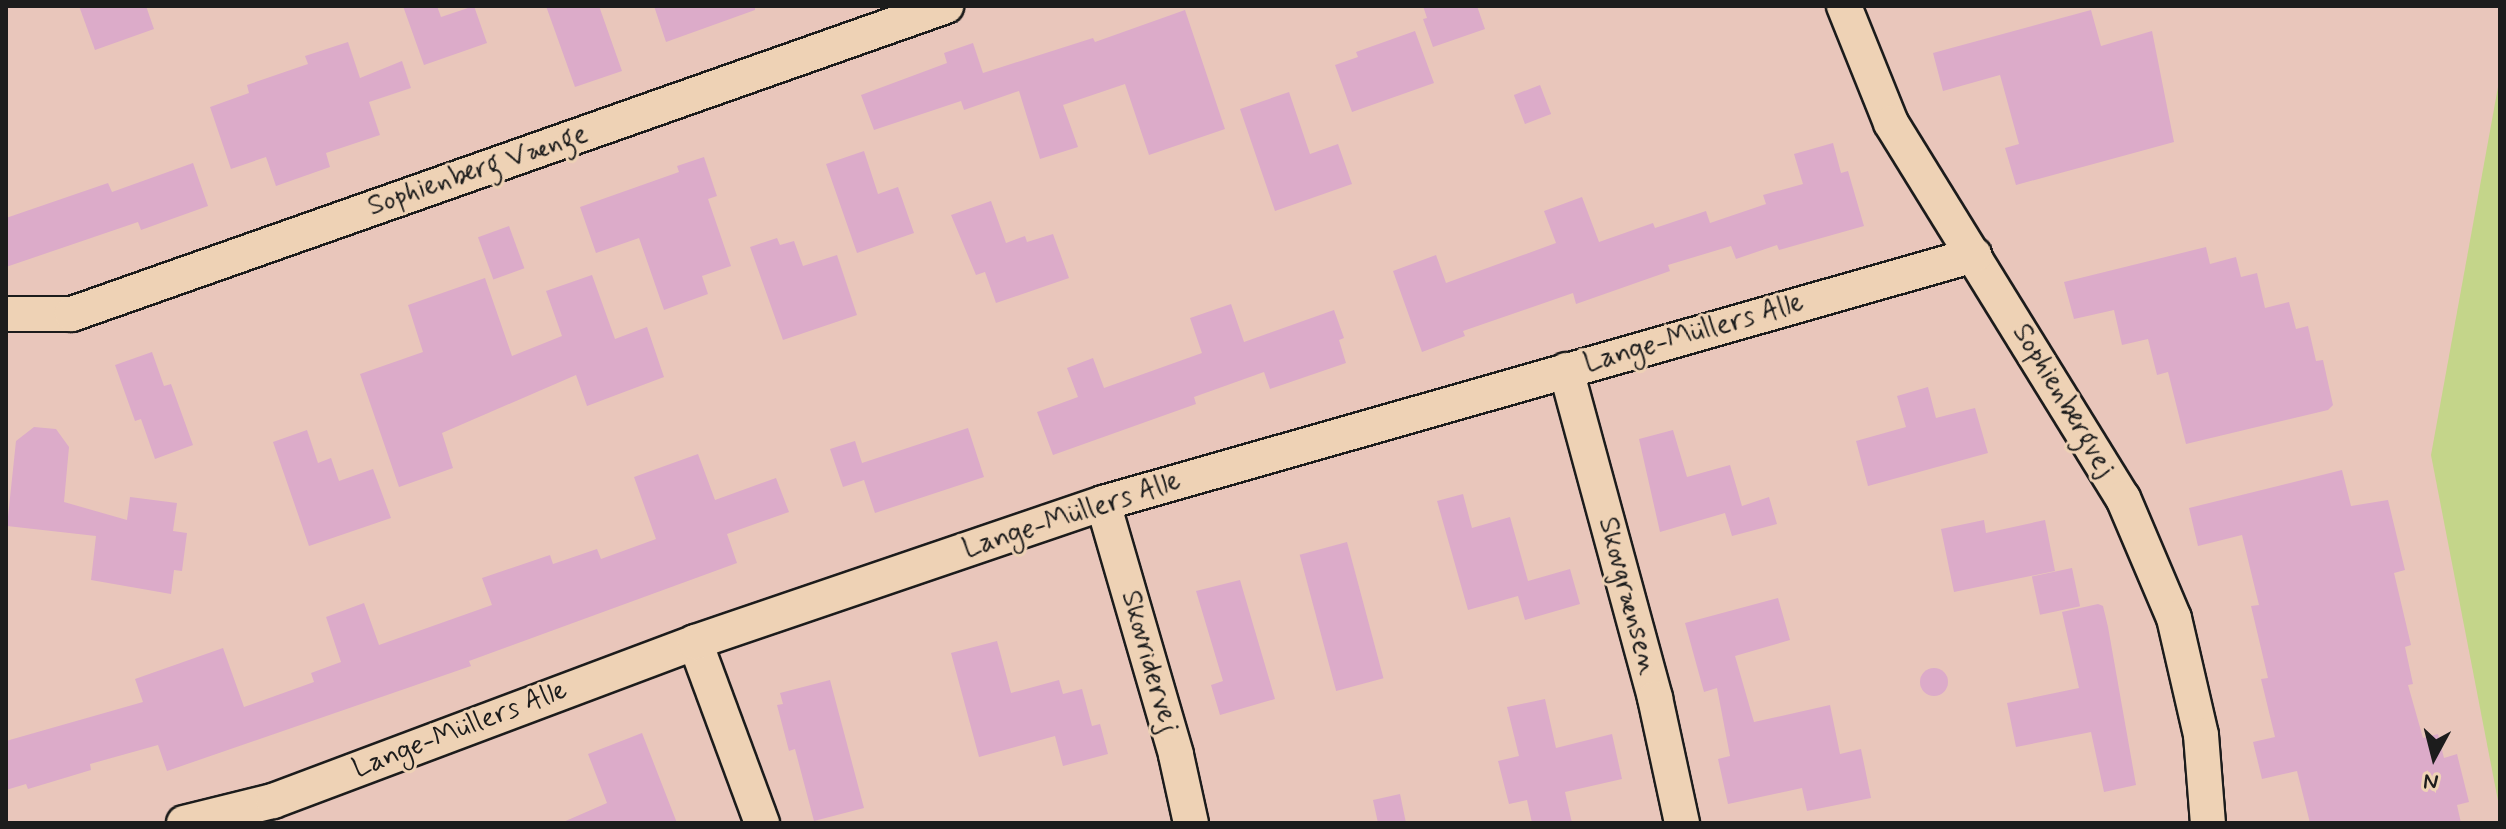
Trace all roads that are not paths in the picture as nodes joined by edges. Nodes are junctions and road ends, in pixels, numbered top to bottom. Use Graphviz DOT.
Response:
graph roads {
  1 [pos="946,6"];
  2 [pos="1844,6"];
  3 [pos="1974,255"];
  4 [pos="6,314"];
  5 [pos="1566,370"];
  6 [pos="1103,503"];
  7 [pos="695,642"];
  8 [pos="277,812"];
  9 [pos="184,823"];
  10 [pos="762,823"];
  11 [pos="1191,823"];
  12 [pos="1682,823"];
  13 [pos="2208,823"];
  1 -- 4 [label="street, Sophienberg Vænge"];
  2 -- 3 [label="street, Sophienbergvej"];
  3 -- 5 [label="street, Lange-Müllers Alle"];
  3 -- 13 [label="street, Sophienbergvej"];
  5 -- 6 [label="street, Lange-Müllers Alle"];
  5 -- 12 [label="street, Skovgrænsen"];
  6 -- 7 [label="street, Lange-Müllers Alle"];
  6 -- 11 [label="street, Skovridervej"];
  7 -- 8 [label="street, Lange-Müllers Alle"];
  7 -- 10 [label="street"];
  8 -- 9 [label="street, Lange-Müllers Alle"];
}
